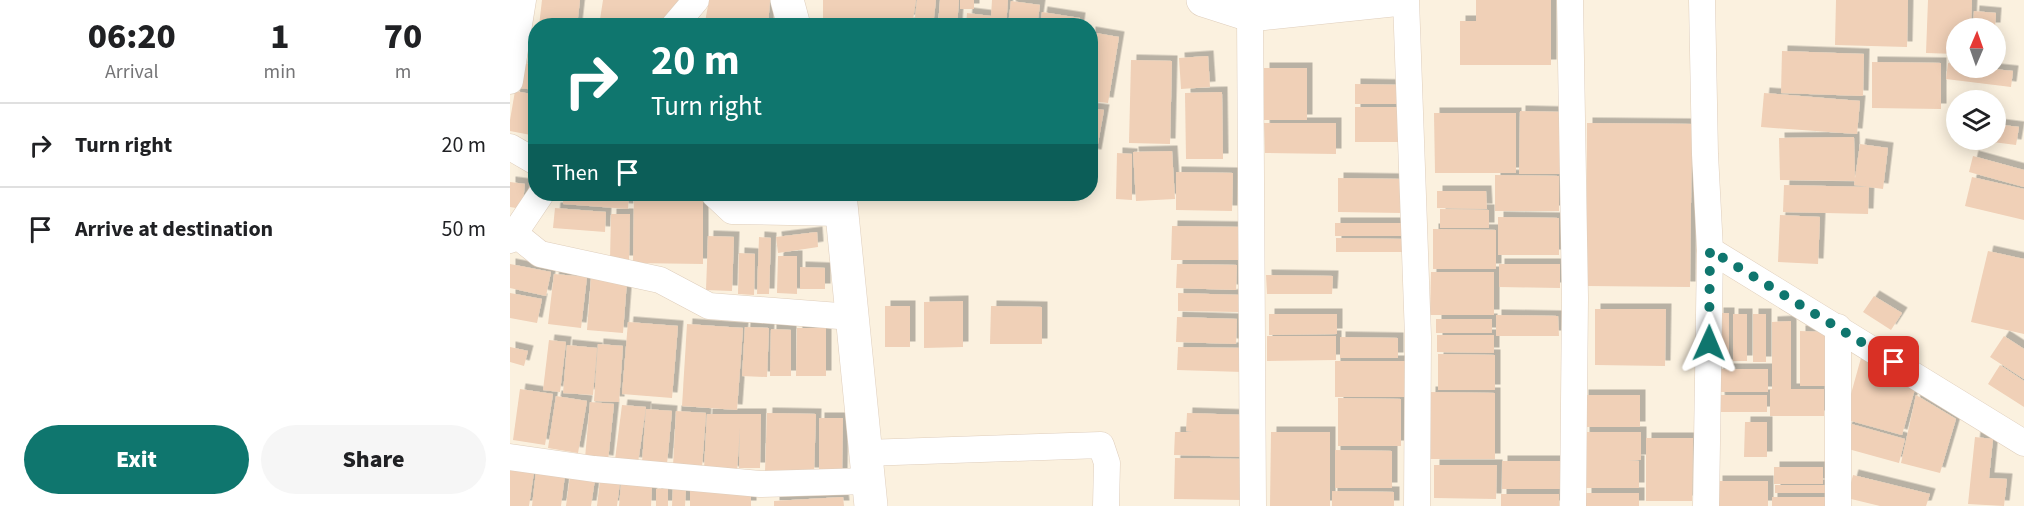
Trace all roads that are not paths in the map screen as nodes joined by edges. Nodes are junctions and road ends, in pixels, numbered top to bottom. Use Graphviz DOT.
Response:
graph roads {
  1 [pos="523,0"];
  2 [pos="787,0"];
  3 [pos="1203,0"];
  4 [pos="1392,0"];
  5 [pos="1406,0"];
  6 [pos="1570,0"];
  7 [pos="1702,0"];
  8 [pos="1250,15"];
  9 [pos="792,18"];
  10 [pos="510,81"];
  11 [pos="510,147"];
  12 [pos="528,157"];
  13 [pos="536,201"];
  14 [pos="721,201"];
  15 [pos="841,203"];
  16 [pos="512,237"];
  17 [pos="1710,250"];
  18 [pos="852,317"];
  19 [pos="1838,327"];
  20 [pos="2024,443"];
  21 [pos="510,456"];
  22 [pos="868,480"];
  23 [pos="769,495"];
  24 [pos="1107,506"];
  25 [pos="1253,506"];
  26 [pos="1417,506"];
  27 [pos="1574,506"];
  28 [pos="1706,506"];
  29 [pos="1838,506"];
  1 -- 10 [label="street"];
  2 -- 9 [label="street"];
  3 -- 8 [label="street"];
  4 -- 8 [label="street"];
  5 -- 26 [label="street"];
  6 -- 27 [label="street"];
  7 -- 17 [label="street"];
  8 -- 25 [label="street"];
  11 -- 12 [label="street"];
  13 -- 16 [label="street"];
  14 -- 15 [label="street"];
  15 -- 18 [label="street"];
  16 -- 18 [label="street"];
  17 -- 19 [label="street"];
  17 -- 28 [label="street"];
  18 -- 22 [label="street"];
  19 -- 20 [label="street"];
  19 -- 29 [label="street"];
  21 -- 23 [label="street"];
  22 -- 23 [label="street"];
  22 -- 24 [label="street"];
}
